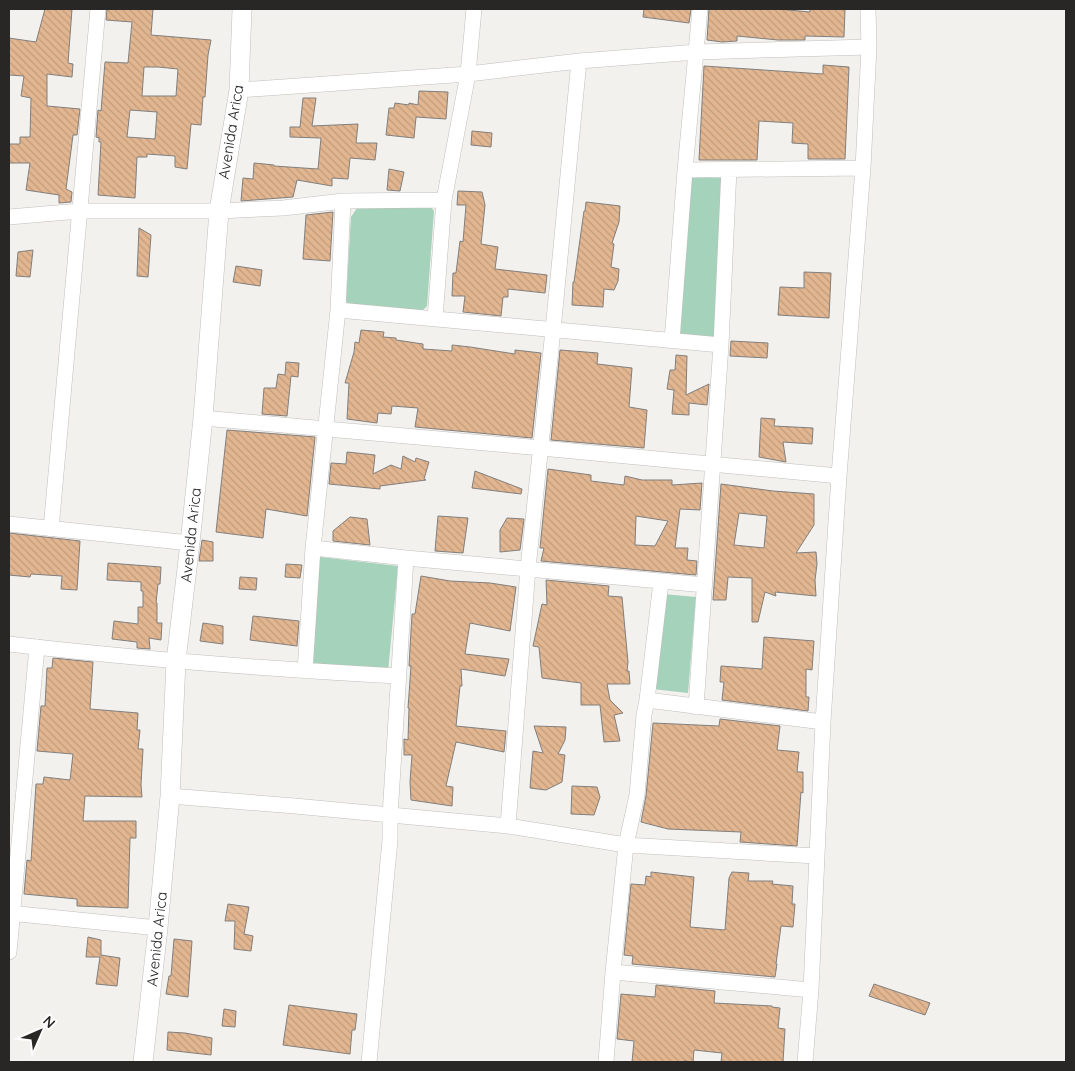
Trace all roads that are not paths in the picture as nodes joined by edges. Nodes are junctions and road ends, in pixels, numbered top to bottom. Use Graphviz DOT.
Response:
graph roads {
  1 [pos="98,9"];
  2 [pos="242,9"];
  3 [pos="474,9"];
  4 [pos="700,9"];
  5 [pos="868,9"];
  6 [pos="869,47"];
  7 [pos="697,52"];
  8 [pos="579,61"];
  9 [pos="468,74"];
  10 [pos="239,90"];
  11 [pos="863,168"];
  12 [pos="729,169"];
  13 [pos="685,170"];
  14 [pos="444,200"];
  15 [pos="343,202"];
  16 [pos="80,211"];
  17 [pos="219,211"];
  18 [pos="9,217"];
  19 [pos="338,310"];
  20 [pos="435,319"];
  21 [pos="553,330"];
  22 [pos="672,341"];
  23 [pos="721,345"];
  24 [pos="203,418"];
  25 [pos="326,428"];
  26 [pos="541,448"];
  27 [pos="712,464"];
  28 [pos="839,476"];
  29 [pos="9,524"];
  30 [pos="52,529"];
  31 [pos="190,543"];
  32 [pos="313,548"];
  33 [pos="406,558"];
  34 [pos="528,568"];
  35 [pos="661,582"];
  36 [pos="705,585"];
  37 [pos="9,644"];
  38 [pos="37,647"];
  39 [pos="176,661"];
  40 [pos="305,671"];
  41 [pos="398,676"];
  42 [pos="647,700"];
  43 [pos="696,707"];
  44 [pos="823,722"];
  45 [pos="170,796"];
  46 [pos="390,816"];
  47 [pos="508,826"];
  48 [pos="626,845"];
  49 [pos="816,856"];
  50 [pos="10,913"];
  51 [pos="158,928"];
  52 [pos="9,952"];
  53 [pos="613,972"];
  54 [pos="811,990"];
  55 [pos="143,1062"];
  56 [pos="152,1062"];
  57 [pos="368,1062"];
  58 [pos="606,1062"];
  59 [pos="805,1062"];
  1 -- 16 [label="street"];
  2 -- 10 [label="street, Avenida Arica"];
  3 -- 9 [label="street"];
  4 -- 7 [label="street"];
  5 -- 6 [label="street"];
  6 -- 7 [label="street"];
  6 -- 11 [label="street"];
  7 -- 8 [label="street"];
  7 -- 13 [label="street"];
  8 -- 9 [label="street"];
  8 -- 21 [label="street"];
  9 -- 10 [label="street"];
  9 -- 14 [label="street"];
  10 -- 17 [label="street, Avenida Arica"];
  11 -- 12 [label="street"];
  11 -- 28 [label="street"];
  12 -- 13 [label="street"];
  12 -- 23 [label="street"];
  13 -- 22 [label="street"];
  14 -- 15 [label="street"];
  14 -- 20 [label="street"];
  15 -- 17 [label="street"];
  15 -- 19 [label="street"];
  16 -- 17 [label="street"];
  16 -- 18 [label="street"];
  16 -- 30 [label="street"];
  17 -- 24 [label="street, Avenida Arica"];
  19 -- 20 [label="street"];
  19 -- 25 [label="street"];
  20 -- 21 [label="street"];
  21 -- 22 [label="street"];
  21 -- 26 [label="street"];
  22 -- 23 [label="street"];
  23 -- 27 [label="street"];
  24 -- 25 [label="street"];
  24 -- 31 [label="street, Avenida Arica"];
  25 -- 26 [label="street"];
  25 -- 32 [label="street"];
  26 -- 27 [label="street"];
  26 -- 34 [label="street"];
  27 -- 28 [label="street"];
  27 -- 36 [label="street"];
  28 -- 44 [label="street"];
  29 -- 30 [label="street"];
  30 -- 31 [label="street"];
  31 -- 39 [label="street, Avenida Arica"];
  32 -- 33 [label="street"];
  32 -- 40 [label="street"];
  33 -- 34 [label="street"];
  33 -- 41 [label="street"];
  34 -- 35 [label="street"];
  34 -- 47 [label="street"];
  35 -- 36 [label="street"];
  35 -- 42 [label="street"];
  36 -- 43 [label="street"];
  37 -- 38 [label="street"];
  38 -- 39 [label="street"];
  38 -- 50 [label="street"];
  39 -- 40 [label="street"];
  39 -- 45 [label="street, Avenida Arica"];
  40 -- 41 [label="street"];
  41 -- 46 [label="street"];
  42 -- 43 [label="street"];
  42 -- 48 [label="street"];
  43 -- 44 [label="street"];
  44 -- 49 [label="street"];
  45 -- 46 [label="street"];
  45 -- 51 [label="street, Avenida Arica"];
  46 -- 47 [label="street"];
  46 -- 57 [label="street"];
  47 -- 48 [label="street"];
  48 -- 49 [label="street"];
  48 -- 53 [label="street"];
  49 -- 54 [label="street"];
  50 -- 51 [label="street"];
  50 -- 52 [label="street"];
  51 -- 55 [label="street, Avenida Arica"];
  53 -- 54 [label="street"];
  53 -- 58 [label="street"];
  54 -- 59 [label="street"];
  55 -- 56 [label="street"];
}
